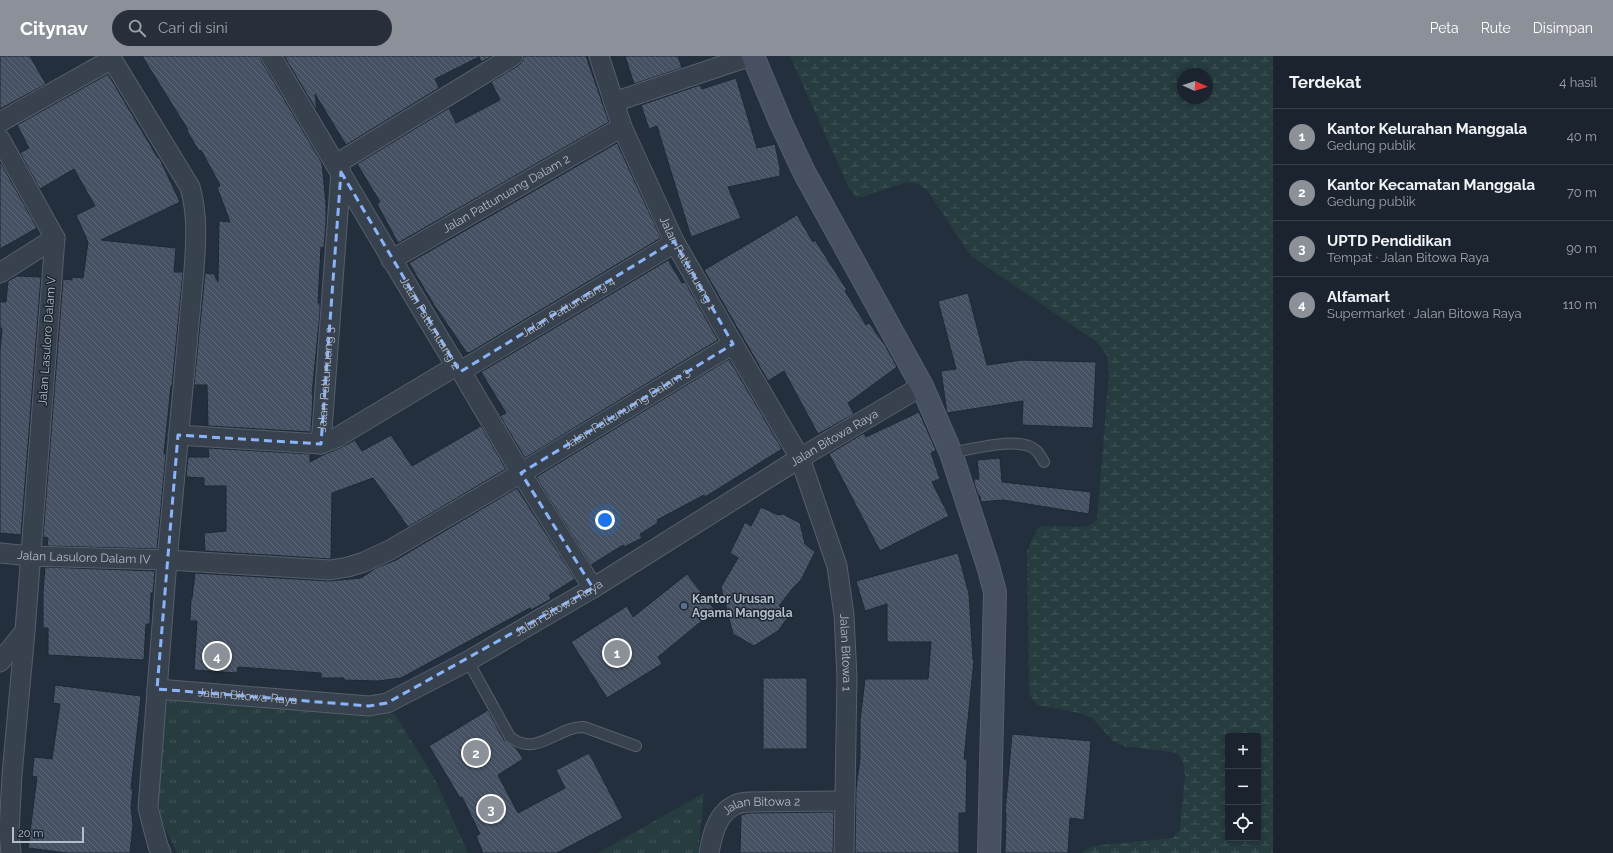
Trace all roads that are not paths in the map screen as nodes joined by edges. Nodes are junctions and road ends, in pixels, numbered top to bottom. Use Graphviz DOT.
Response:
graph roads {
  1 [pos="270,56"];
  2 [pos="513,56"];
  3 [pos="599,56"];
  4 [pos="752,56"];
  5 [pos="111,58"];
  6 [pos="614,102"];
  7 [pos="0,122"];
  8 [pos="622,127"];
  9 [pos="0,139"];
  10 [pos="339,168"];
  11 [pos="55,238"];
  12 [pos="674,241"];
  13 [pos="391,260"];
  14 [pos="0,273"];
  15 [pos="733,344"];
  16 [pos="459,369"];
  17 [pos="922,386"];
  18 [pos="178,435"];
  19 [pos="321,444"];
  20 [pos="951,453"];
  21 [pos="800,458"];
  22 [pos="1044,462"];
  23 [pos="521,473"];
  24 [pos="0,553"];
  25 [pos="30,556"];
  26 [pos="167,560"];
  27 [pos="593,588"];
  28 [pos="25,631"];
  29 [pos="468,661"];
  30 [pos="0,662"];
  31 [pos="157,689"];
  32 [pos="636,746"];
  33 [pos="845,801"];
  34 [pos="11,853"];
  35 [pos="161,853"];
  36 [pos="709,853"];
  37 [pos="844,853"];
  38 [pos="989,853"];
  1 -- 10 [label="street, Jalan Pattunuang 2"];
  2 -- 10 [label="street"];
  3 -- 6 [label="street, Jalan Pattunuang 1"];
  4 -- 6 [label="street"];
  4 -- 17 [label="street"];
  5 -- 7 [label="street"];
  5 -- 18 [label="street"];
  6 -- 8 [label="street, Jalan Pattunuang 1"];
  8 -- 12 [label="street, Jalan Pattunuang 1"];
  8 -- 13 [label="street, Jalan Pattunuang Dalam 2"];
  9 -- 11 [label="street"];
  10 -- 13 [label="street, Jalan Pattunuang 2"];
  10 -- 19 [label="street, Jalan Pattunuang 3"];
  11 -- 14 [label="street"];
  11 -- 25 [label="street, Jalan Lasuloro Dalam V"];
  12 -- 15 [label="street, Jalan Pattunuang 1"];
  12 -- 16 [label="street, Jalan Pattunuang 4"];
  13 -- 16 [label="street, Jalan Pattunuang 2"];
  15 -- 21 [label="street, Jalan Pattunuang 1"];
  15 -- 23 [label="street, Jalan Pattunuang Dalam 3"];
  16 -- 19 [label="street, Jalan Pattunuang 4"];
  16 -- 23 [label="street, Jalan Pattunuang 2"];
  17 -- 20 [label="street"];
  17 -- 21 [label="street, Jalan Bitowa Raya"];
  18 -- 19 [label="street, Jalan Pattunuang 3"];
  18 -- 26 [label="street"];
  20 -- 22 [label="lane"];
  20 -- 38 [label="street"];
  21 -- 27 [label="street, Jalan Bitowa Raya"];
  21 -- 33 [label="street, Jalan Bitowa 1"];
  23 -- 26 [label="street, Jalan Pattunuang Dalam 3"];
  23 -- 27 [label="street, Jalan Pattunuang 2"];
  24 -- 25 [label="street, Jalan Lasuloro Dalam IV"];
  25 -- 26 [label="street, Jalan Lasuloro Dalam IV"];
  25 -- 28 [label="street, Jalan Lasuloro Dalam V"];
  26 -- 31 [label="street"];
  27 -- 29 [label="street, Jalan Bitowa Raya"];
  28 -- 30 [label="street"];
  28 -- 34 [label="street, Jalan Lasuloro Dalam V"];
  29 -- 31 [label="street, Jalan Bitowa Raya"];
  29 -- 32 [label="lane"];
  31 -- 35 [label="street"];
  33 -- 36 [label="street, Jalan Bitowa 2"];
  33 -- 37 [label="street, Jalan Bitowa 1"];
}
